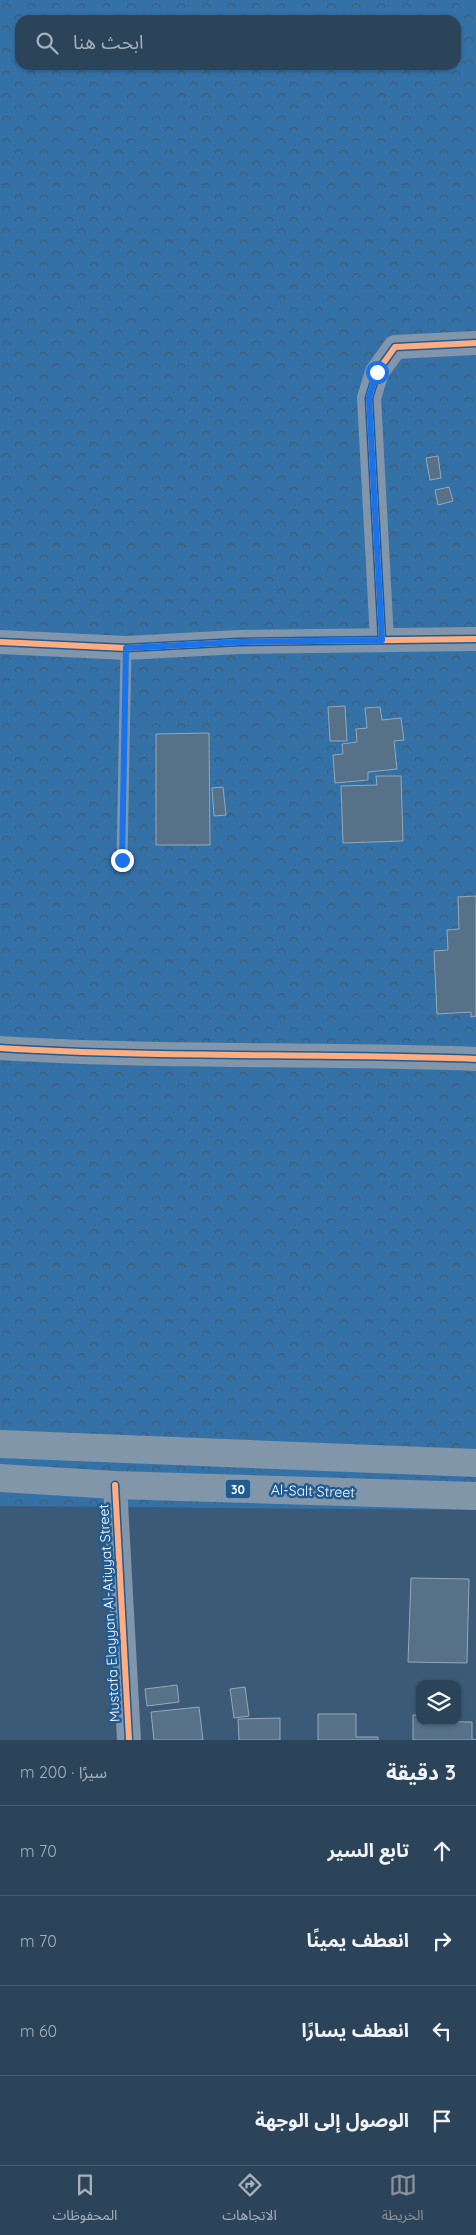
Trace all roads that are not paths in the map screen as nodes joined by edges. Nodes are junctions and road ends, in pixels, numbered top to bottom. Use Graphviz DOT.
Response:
graph roads {
  1 [pos="476,343"];
  2 [pos="476,639"];
  3 [pos="382,640"];
  4 [pos="0,642"];
  5 [pos="126,648"];
  6 [pos="122,860"];
  7 [pos="0,1048"];
  8 [pos="476,1059"];
  9 [pos="0,1444"];
  10 [pos="476,1463"];
  11 [pos="0,1478"];
  12 [pos="115,1485"];
  13 [pos="476,1496"];
  14 [pos="129,1740"];
  1 -- 3 [label="street"];
  2 -- 3 [label="street"];
  3 -- 5 [label="street"];
  4 -- 5 [label="street"];
  5 -- 6 [label="lane"];
  7 -- 8 [label="street"];
  9 -- 10 [label="main road"];
  11 -- 12 [label="main road, Al-Salt Street / 30"];
  12 -- 13 [label="main road, Al-Salt Street / 30"];
  12 -- 14 [label="street, Mustafa Elayyan Al-Atiyyat Street"];
}
